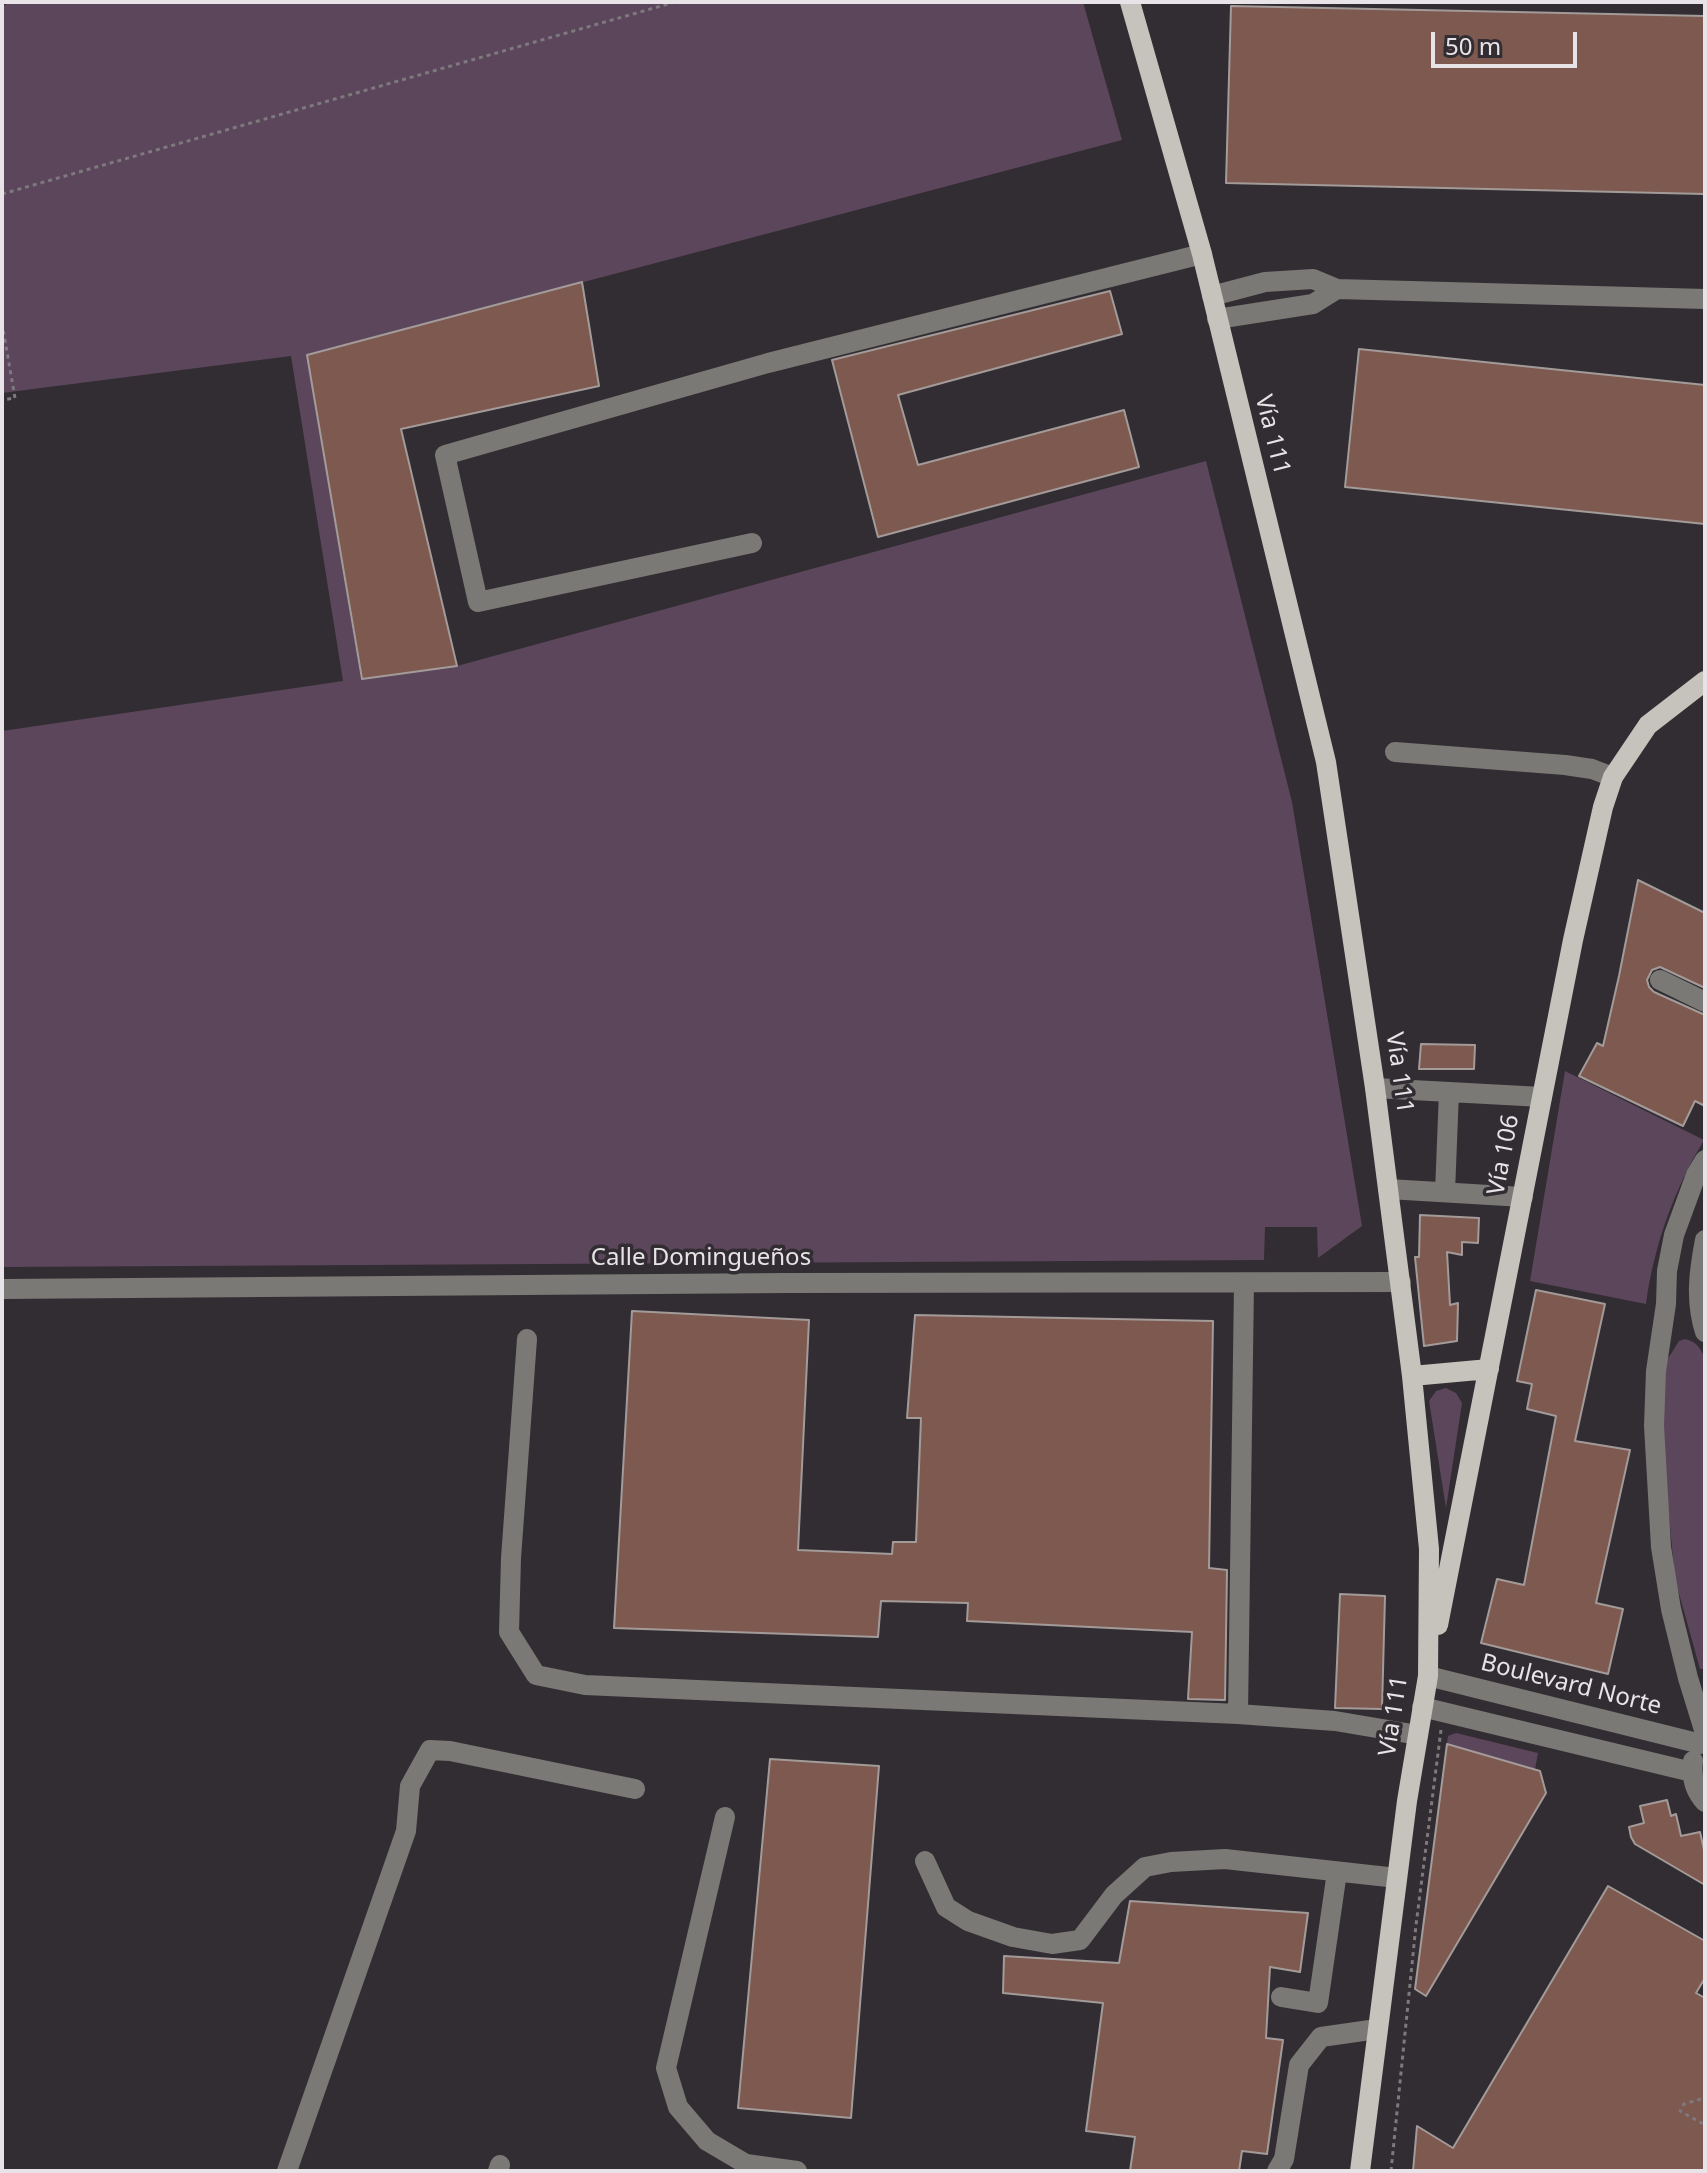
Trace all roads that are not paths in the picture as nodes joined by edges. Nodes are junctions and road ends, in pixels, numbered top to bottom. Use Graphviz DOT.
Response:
graph roads {
  1 [pos="1130,2"];
  2 [pos="1202,254"];
  3 [pos="1337,289"];
  4 [pos="1212,296"];
  5 [pos="1705,299"];
  6 [pos="1217,319"];
  7 [pos="752,543"];
  8 [pos="1705,681"];
  9 [pos="1395,752"];
  10 [pos="1613,777"];
  11 [pos="1660,980"];
  12 [pos="1705,1002"];
  13 [pos="1375,1088"];
  14 [pos="1449,1092"];
  15 [pos="1542,1097"];
  16 [pos="1705,1160"];
  17 [pos="1388,1189"];
  18 [pos="1445,1192"];
  19 [pos="1523,1197"];
  20 [pos="1705,1240"];
  21 [pos="1401,1282"];
  22 [pos="1244,1283"];
  23 [pos="2,1289"];
  24 [pos="1698,1303"];
  25 [pos="1666,1304"];
  26 [pos="1705,1332"];
  27 [pos="527,1339"];
  28 [pos="1489,1369"];
  29 [pos="1412,1376"];
  30 [pos="1428,1676"];
  31 [pos="1422,1707"];
  32 [pos="1238,1714"];
  33 [pos="1418,1735"];
  34 [pos="1704,1739"];
  35 [pos="1692,1772"];
  36 [pos="635,1789"];
  37 [pos="1705,1802"];
  38 [pos="725,1817"];
  39 [pos="925,1861"];
  40 [pos="1337,1872"];
  41 [pos="1397,1878"];
  42 [pos="1281,1997"];
  43 [pos="1377,2029"];
  44 [pos="745,2168"];
  45 [pos="287,2171"];
  46 [pos="797,2171"];
  47 [pos="1277,2171"];
  48 [pos="1360,2171"];
  1 -- 2 [label="main road, Vía 111"];
  2 -- 4 [label="main road, Vía 111"];
  2 -- 7 [label="street"];
  3 -- 4 [label="street"];
  3 -- 5 [label="street"];
  3 -- 6 [label="street"];
  4 -- 6 [label="main road, Vía 111"];
  6 -- 13 [label="main road, Vía 111"];
  8 -- 10 [label="main road, Vía 106"];
  9 -- 10 [label="street"];
  10 -- 15 [label="main road, Vía 106"];
  11 -- 12 [label="street"];
  13 -- 14 [label="street"];
  13 -- 17 [label="main road, Vía 111"];
  14 -- 15 [label="street"];
  14 -- 18 [label="street"];
  15 -- 19 [label="main road, Vía 106"];
  16 -- 25 [label="street"];
  17 -- 18 [label="street"];
  17 -- 21 [label="main road, Vía 111"];
  18 -- 19 [label="street"];
  19 -- 28 [label="main road, Vía 106"];
  20 -- 24 [label="street"];
  21 -- 22 [label="street, Calle Domingueños"];
  21 -- 29 [label="main road, Vía 111"];
  22 -- 23 [label="street, Calle Domingueños"];
  22 -- 32 [label="street"];
  24 -- 25 [label="street"];
  24 -- 26 [label="street"];
  25 -- 34 [label="street"];
  27 -- 32 [label="street"];
  28 -- 29 [label="main road"];
  28 -- 30 [label="main road, Vía 106"];
  29 -- 30 [label="main road, Vía 111"];
  30 -- 31 [label="main road, Vía 111"];
  30 -- 34 [label="street, Boulevard Norte"];
  31 -- 33 [label="main road, Vía 111"];
  31 -- 35 [label="street"];
  32 -- 33 [label="street"];
  33 -- 41 [label="main road, Vía 111"];
  34 -- 35 [label="street"];
  35 -- 37 [label="street"];
  36 -- 45 [label="street"];
  38 -- 44 [label="street"];
  39 -- 40 [label="street"];
  40 -- 41 [label="street"];
  40 -- 42 [label="street"];
  41 -- 43 [label="main road, Vía 111"];
  43 -- 47 [label="street"];
  43 -- 48 [label="main road, Vía 111"];
  44 -- 46 [label="street"];
}
